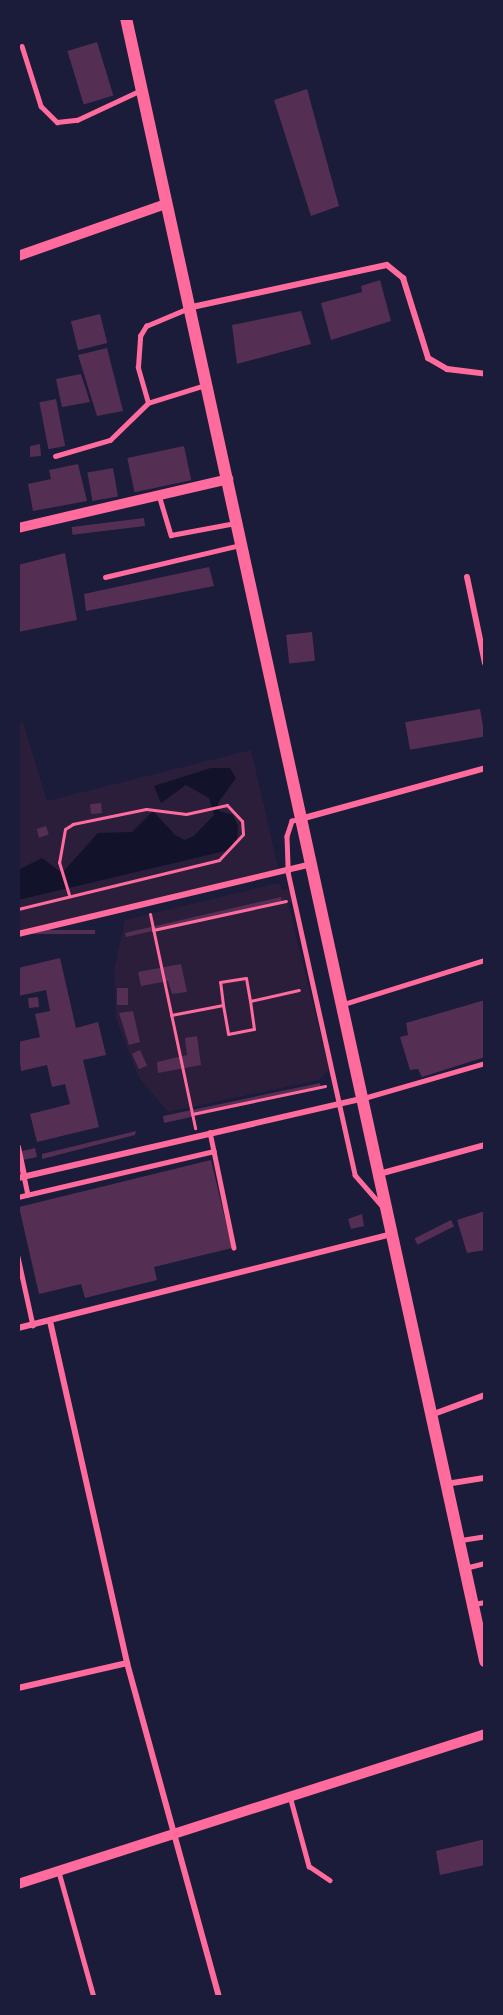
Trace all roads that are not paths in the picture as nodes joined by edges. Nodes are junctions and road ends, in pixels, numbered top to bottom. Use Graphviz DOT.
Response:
graph roads {
  1 [pos="126,18"];
  2 [pos="22,46"];
  3 [pos="141,90"];
  4 [pos="166,204"];
  5 [pos="18,256"];
  6 [pos="192,307"];
  7 [pos="485,374"];
  8 [pos="207,384"];
  9 [pos="148,403"];
  10 [pos="55,456"];
  11 [pos="228,479"];
  12 [pos="159,495"];
  13 [pos="238,523"];
  14 [pos="18,528"];
  15 [pos="243,545"];
  16 [pos="105,577"];
  17 [pos="467,577"];
  18 [pos="485,663"];
  19 [pos="485,768"];
  20 [pos="304,818"];
  21 [pos="312,864"];
  22 [pos="288,872"];
  23 [pos="18,933"];
  24 [pos="485,960"];
  25 [pos="341,1005"];
  26 [pos="485,1063"];
  27 [pos="361,1099"];
  28 [pos="340,1104"];
  29 [pos="210,1132"];
  30 [pos="485,1144"];
  31 [pos="18,1147"];
  32 [pos="214,1151"];
  33 [pos="379,1174"];
  34 [pos="21,1177"];
  35 [pos="28,1195"];
  36 [pos="18,1197"];
  37 [pos="386,1210"];
  38 [pos="392,1234"];
  39 [pos="234,1248"];
  40 [pos="18,1257"];
  41 [pos="50,1321"];
  42 [pos="33,1325"];
  43 [pos="18,1328"];
  44 [pos="485,1395"];
  45 [pos="431,1415"];
  46 [pos="485,1478"];
  47 [pos="446,1484"];
  48 [pos="485,1536"];
  49 [pos="459,1541"];
  50 [pos="485,1563"];
  51 [pos="465,1568"];
  52 [pos="479,1603"];
  53 [pos="485,1661"];
  54 [pos="128,1663"];
  55 [pos="18,1688"];
  56 [pos="485,1734"];
  57 [pos="290,1793"];
  58 [pos="174,1831"];
  59 [pos="59,1871"];
  60 [pos="330,1880"];
  61 [pos="18,1884"];
  62 [pos="94,1997"];
  63 [pos="219,1997"];
  1 -- 3 [label="main road"];
  2 -- 3 [label="lane"];
  3 -- 4 [label="main road"];
  4 -- 5 [label="street"];
  4 -- 6 [label="main road"];
  6 -- 7 [label="street"];
  6 -- 8 [label="main road"];
  6 -- 9 [label="lane"];
  8 -- 9 [label="lane"];
  8 -- 11 [label="main road"];
  9 -- 10 [label="lane"];
  11 -- 12 [label="street"];
  11 -- 13 [label="main road"];
  12 -- 13 [label="lane"];
  12 -- 14 [label="street"];
  13 -- 15 [label="main road"];
  15 -- 16 [label="lane"];
  15 -- 20 [label="main road"];
  17 -- 18 [label="street"];
  19 -- 20 [label="street"];
  20 -- 21 [label="main road"];
  20 -- 22 [label="lane"];
  21 -- 22 [label="street"];
  21 -- 25 [label="main road"];
  22 -- 23 [label="street"];
  22 -- 28 [label="lane"];
  24 -- 25 [label="lane"];
  25 -- 27 [label="main road"];
  26 -- 27 [label="lane"];
  27 -- 28 [label="street"];
  27 -- 33 [label="main road"];
  28 -- 29 [label="street"];
  28 -- 37 [label="lane"];
  29 -- 32 [label="lane"];
  29 -- 34 [label="street"];
  30 -- 33 [label="street"];
  31 -- 34 [label="street"];
  32 -- 35 [label="lane"];
  32 -- 39 [label="lane"];
  33 -- 37 [label="main road"];
  34 -- 35 [label="lane"];
  35 -- 36 [label="lane"];
  37 -- 38 [label="main road"];
  38 -- 41 [label="street"];
  38 -- 45 [label="main road"];
  40 -- 42 [label="lane"];
  41 -- 42 [label="street"];
  41 -- 54 [label="street"];
  42 -- 43 [label="street"];
  44 -- 45 [label="street"];
  45 -- 47 [label="main road"];
  46 -- 47 [label="street"];
  47 -- 49 [label="main road"];
  48 -- 49 [label="lane"];
  49 -- 51 [label="main road"];
  50 -- 51 [label="lane"];
  51 -- 52 [label="main road"];
  52 -- 53 [label="main road"];
  54 -- 55 [label="street"];
  54 -- 58 [label="street"];
  56 -- 57 [label="street"];
  57 -- 58 [label="street"];
  57 -- 60 [label="lane"];
  58 -- 59 [label="street"];
  58 -- 63 [label="street"];
  59 -- 61 [label="street"];
  59 -- 62 [label="lane"];
}
